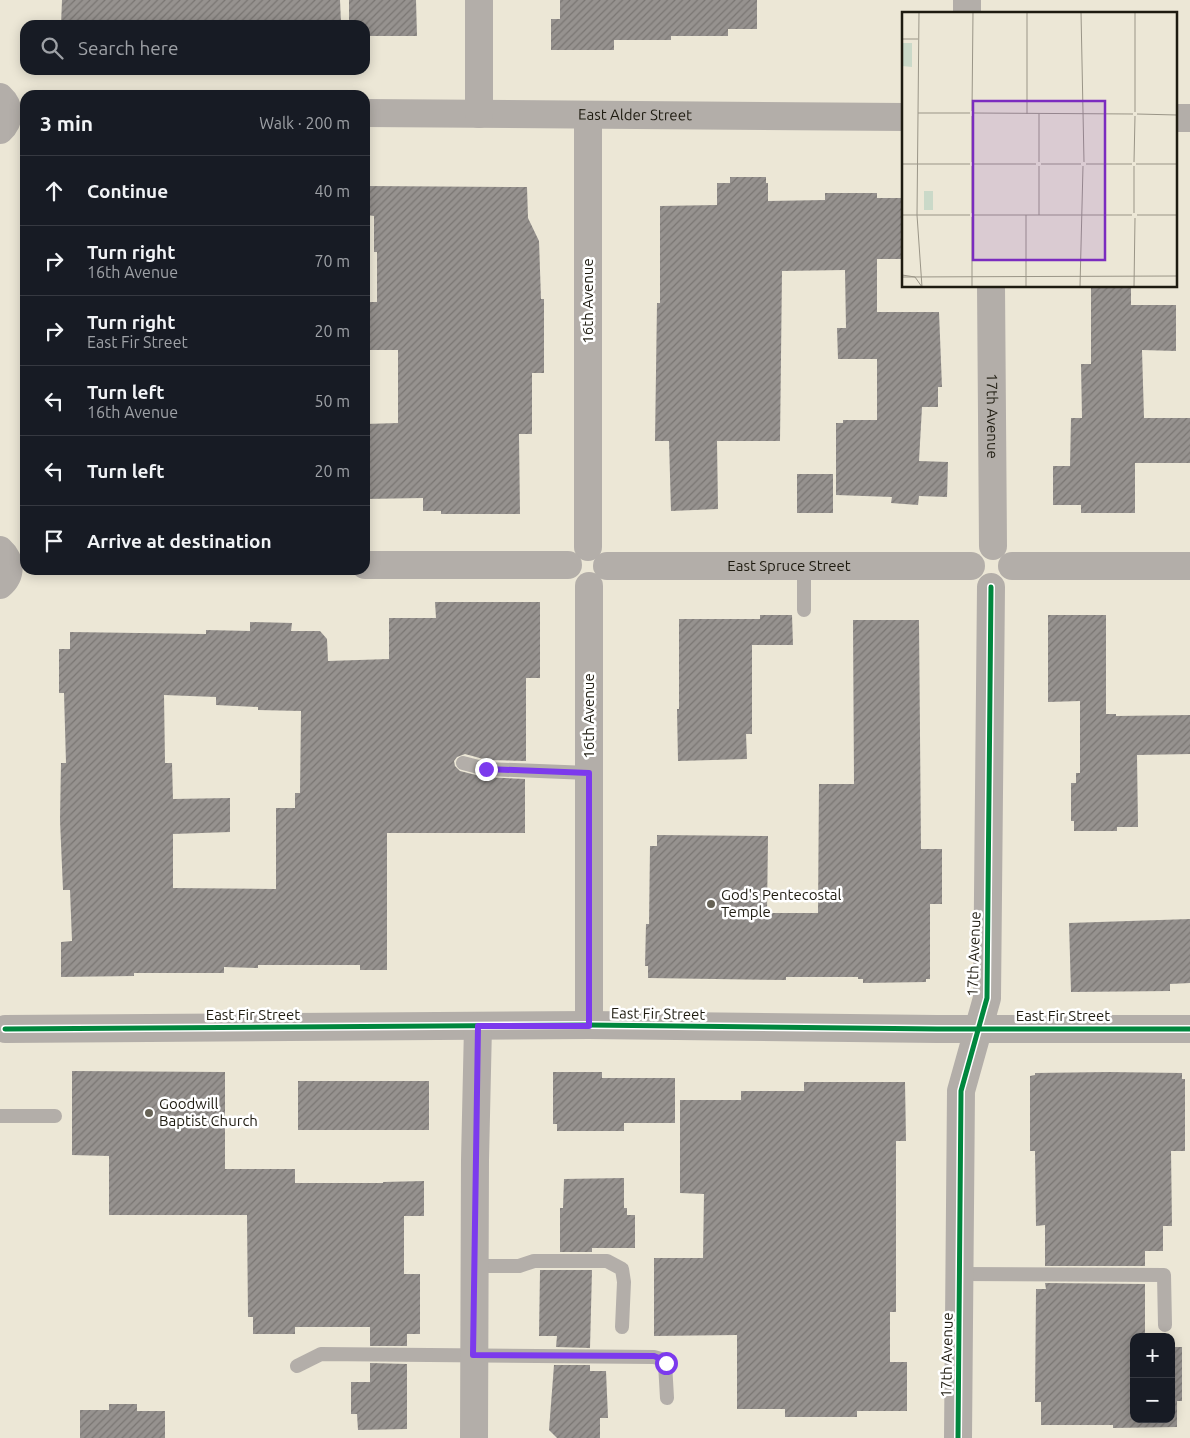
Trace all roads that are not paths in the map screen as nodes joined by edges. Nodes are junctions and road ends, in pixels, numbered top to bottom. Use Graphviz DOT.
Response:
graph roads {
  1 [pos="479,0"];
  2 [pos="370,114"];
  3 [pos="479,114"];
  4 [pos="588,115"];
  5 [pos="902,117"];
  6 [pos="991,288"];
  7 [pos="588,546"];
  8 [pos="993,546"];
  9 [pos="370,565"];
  10 [pos="568,565"];
  11 [pos="607,566"];
  12 [pos="804,566"];
  13 [pos="971,566"];
  14 [pos="1012,566"];
  15 [pos="1190,566"];
  16 [pos="589,586"];
  17 [pos="991,587"];
  18 [pos="804,610"];
  19 [pos="463,763"];
  20 [pos="589,773"];
  21 [pos="478,1026"];
  22 [pos="589,1026"];
  23 [pos="1190,1028"];
  24 [pos="2,1029"];
  25 [pos="979,1029"];
  26 [pos="0,1116"];
  27 [pos="55,1116"];
  28 [pos="474,1266"];
  29 [pos="960,1274"];
  30 [pos="1165,1324"];
  31 [pos="622,1327"];
  32 [pos="473,1355"];
  33 [pos="297,1366"];
  34 [pos="667,1398"];
  35 [pos="474,1438"];
  36 [pos="958,1438"];
  1 -- 3 [label="street"];
  2 -- 3 [label="street, East Alder Street"];
  3 -- 4 [label="street, East Alder Street"];
  4 -- 5 [label="street, East Alder Street"];
  4 -- 7 [label="street, 16th Avenue"];
  6 -- 8 [label="street, 17th Avenue"];
  7 -- 10 [label="street"];
  7 -- 11 [label="street"];
  8 -- 13 [label="street"];
  8 -- 14 [label="street"];
  9 -- 10 [label="street"];
  10 -- 16 [label="street"];
  11 -- 12 [label="street, East Spruce Street"];
  11 -- 16 [label="street"];
  12 -- 13 [label="street, East Spruce Street"];
  12 -- 18 [label="lane"];
  13 -- 17 [label="street"];
  14 -- 15 [label="street"];
  14 -- 17 [label="street"];
  16 -- 20 [label="street, 16th Avenue"];
  17 -- 25 [label="street, 17th Avenue"];
  19 -- 20 [label="lane"];
  20 -- 22 [label="street, 16th Avenue"];
  21 -- 22 [label="street, East Fir Street"];
  21 -- 24 [label="street, East Fir Street"];
  21 -- 28 [label="street"];
  22 -- 25 [label="street, East Fir Street"];
  23 -- 25 [label="street, East Fir Street"];
  25 -- 29 [label="street, 17th Avenue"];
  26 -- 27 [label="lane"];
  28 -- 31 [label="lane"];
  28 -- 32 [label="street"];
  29 -- 30 [label="lane"];
  29 -- 36 [label="street, 17th Avenue"];
  32 -- 33 [label="lane"];
  32 -- 34 [label="lane"];
  32 -- 35 [label="street"];
}
